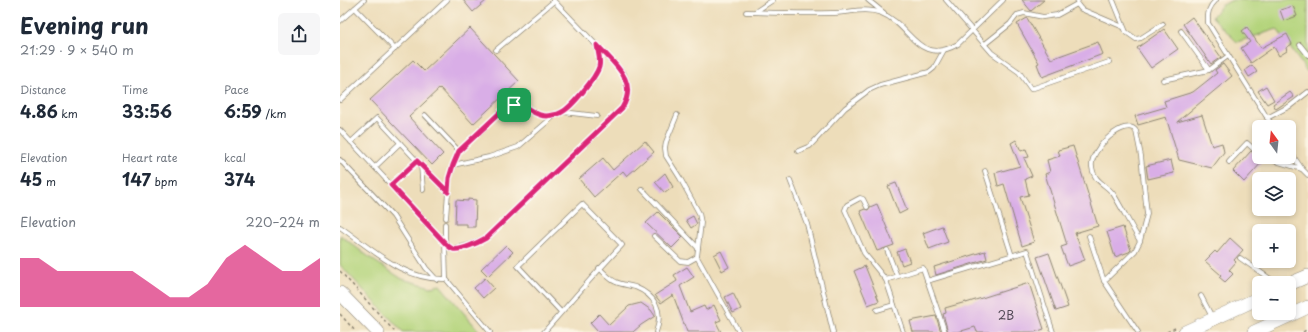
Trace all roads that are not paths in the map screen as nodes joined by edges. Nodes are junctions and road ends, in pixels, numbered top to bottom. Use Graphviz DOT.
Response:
graph roads {
  1 [pos="364,0"];
  2 [pos="447,0"];
  3 [pos="553,0"];
  4 [pos="773,0"];
  5 [pos="868,0"];
  6 [pos="946,0"];
  7 [pos="1003,0"];
  8 [pos="1113,0"];
  9 [pos="1216,0"];
  10 [pos="1077,2"];
  11 [pos="355,8"];
  12 [pos="746,12"];
  13 [pos="755,12"];
  14 [pos="889,17"];
  15 [pos="340,21"];
  16 [pos="1163,24"];
  17 [pos="1123,27"];
  18 [pos="974,30"];
  19 [pos="1181,31"];
  20 [pos="985,44"];
  21 [pos="597,45"];
  22 [pos="1300,45"];
  23 [pos="395,49"];
  24 [pos="496,50"];
  25 [pos="944,50"];
  26 [pos="1308,55"];
  27 [pos="1228,56"];
  28 [pos="1109,62"];
  29 [pos="1209,70"];
  30 [pos="1163,80"];
  31 [pos="1308,92"];
  32 [pos="340,100"];
  33 [pos="563,112"];
  34 [pos="556,114"];
  35 [pos="425,115"];
  36 [pos="677,115"];
  37 [pos="597,116"];
  38 [pos="1267,118"];
  39 [pos="340,130"];
  40 [pos="351,142"];
  41 [pos="400,143"];
  42 [pos="1252,148"];
  43 [pos="459,151"];
  44 [pos="798,151"];
  45 [pos="340,160"];
  46 [pos="1296,160"];
  47 [pos="417,161"];
  48 [pos="1229,162"];
  49 [pos="1287,164"];
  50 [pos="421,165"];
  51 [pos="453,165"];
  52 [pos="375,168"];
  53 [pos="1302,168"];
  54 [pos="985,171"];
  55 [pos="1308,175"];
  56 [pos="790,180"];
  57 [pos="391,185"];
  58 [pos="642,189"];
  59 [pos="423,190"];
  60 [pos="448,192"];
  61 [pos="867,207"];
  62 [pos="446,218"];
  63 [pos="445,224"];
  64 [pos="340,227"];
  65 [pos="654,236"];
  66 [pos="1089,236"];
  67 [pos="1140,241"];
  68 [pos="445,243"];
  69 [pos="698,248"];
  70 [pos="887,250"];
  71 [pos="1012,256"];
  72 [pos="697,257"];
  73 [pos="1240,258"];
  74 [pos="599,268"];
  75 [pos="897,276"];
  76 [pos="1266,276"];
  77 [pos="1308,276"];
  78 [pos="437,280"];
  79 [pos="446,280"];
  80 [pos="886,280"];
  81 [pos="927,281"];
  82 [pos="1104,281"];
  83 [pos="1296,281"];
  84 [pos="340,293"];
  85 [pos="1201,296"];
  86 [pos="1252,301"];
  87 [pos="894,305"];
  88 [pos="1308,307"];
  89 [pos="877,310"];
  90 [pos="561,312"];
  91 [pos="1213,319"];
  92 [pos="378,332"];
  93 [pos="490,332"];
  94 [pos="544,332"];
  95 [pos="656,332"];
  96 [pos="739,332"];
  97 [pos="834,332"];
  98 [pos="903,332"];
  99 [pos="945,332"];
  100 [pos="1053,332"];
  101 [pos="1138,332"];
  102 [pos="1185,332"];
  103 [pos="1254,332"];
  1 -- 11 [label="lane"];
  2 -- 23 [label="lane"];
  3 -- 21 [label="lane"];
  3 -- 24 [label="lane"];
  4 -- 13 [label="lane"];
  5 -- 14 [label="lane"];
  6 -- 18 [label="lane"];
  7 -- 18 [label="lane"];
  8 -- 17 [label="lane"];
  9 -- 27 [label="lane"];
  10 -- 17 [label="lane"];
  10 -- 20 [label="lane"];
  11 -- 15 [label="lane"];
  11 -- 23 [label="lane"];
  12 -- 13 [label="lane"];
  13 -- 14 [label="lane"];
  14 -- 25 [label="lane"];
  16 -- 17 [label="lane"];
  18 -- 20 [label="lane"];
  18 -- 25 [label="lane"];
  19 -- 29 [label="lane"];
  20 -- 28 [label="lane"];
  21 -- 33 [label="lane"];
  21 -- 68 [label="lane"];
  22 -- 26 [label="lane"];
  23 -- 32 [label="lane"];
  25 -- 44 [label="lane"];
  27 -- 29 [label="lane"];
  27 -- 38 [label="lane"];
  29 -- 30 [label="lane"];
  31 -- 38 [label="lane"];
  33 -- 34 [label="lane"];
  33 -- 37 [label="lane"];
  34 -- 43 [label="lane"];
  34 -- 51 [label="lane"];
  35 -- 43 [label="lane"];
  36 -- 69 [label="lane"];
  39 -- 40 [label="lane"];
  40 -- 41 [label="lane"];
  40 -- 52 [label="lane"];
  41 -- 47 [label="lane"];
  41 -- 52 [label="lane"];
  42 -- 48 [label="lane"];
  43 -- 51 [label="lane"];
  45 -- 78 [label="lane"];
  46 -- 53 [label="lane"];
  47 -- 50 [label="lane"];
  47 -- 57 [label="lane"];
  49 -- 53 [label="lane"];
  50 -- 59 [label="lane"];
  50 -- 60 [label="lane"];
  51 -- 60 [label="lane"];
  52 -- 57 [label="lane"];
  53 -- 55 [label="lane"];
  54 -- 71 [label="lane"];
  56 -- 97 [label="lane"];
  57 -- 68 [label="lane"];
  58 -- 69 [label="lane"];
  60 -- 62 [label="lane"];
  61 -- 80 [label="lane"];
  63 -- 68 [label="lane"];
  64 -- 78 [label="lane"];
  65 -- 72 [label="lane"];
  66 -- 82 [label="lane"];
  67 -- 67 [label="lane"];
  67 -- 82 [label="lane"];
  68 -- 79 [label="lane"];
  69 -- 72 [label="lane"];
  70 -- 75 [label="lane"];
  71 -- 81 [label="lane"];
  71 -- 100 [label="lane"];
  72 -- 96 [label="lane"];
  73 -- 76 [label="lane"];
  74 -- 90 [label="lane"];
  74 -- 90 [label="lane"];
  74 -- 95 [label="lane"];
  75 -- 80 [label="lane"];
  75 -- 81 [label="lane"];
  77 -- 83 [label="main road"];
  78 -- 79 [label="lane"];
  79 -- 93 [label="lane"];
  80 -- 87 [label="lane"];
  81 -- 99 [label="lane"];
  82 -- 101 [label="lane"];
  84 -- 92 [label="main road"];
  85 -- 91 [label="lane"];
  86 -- 91 [label="main road"];
  87 -- 89 [label="lane"];
  87 -- 98 [label="lane"];
  88 -- 103 [label="main road"];
  90 -- 94 [label="lane"];
  91 -- 102 [label="main road"];
}
